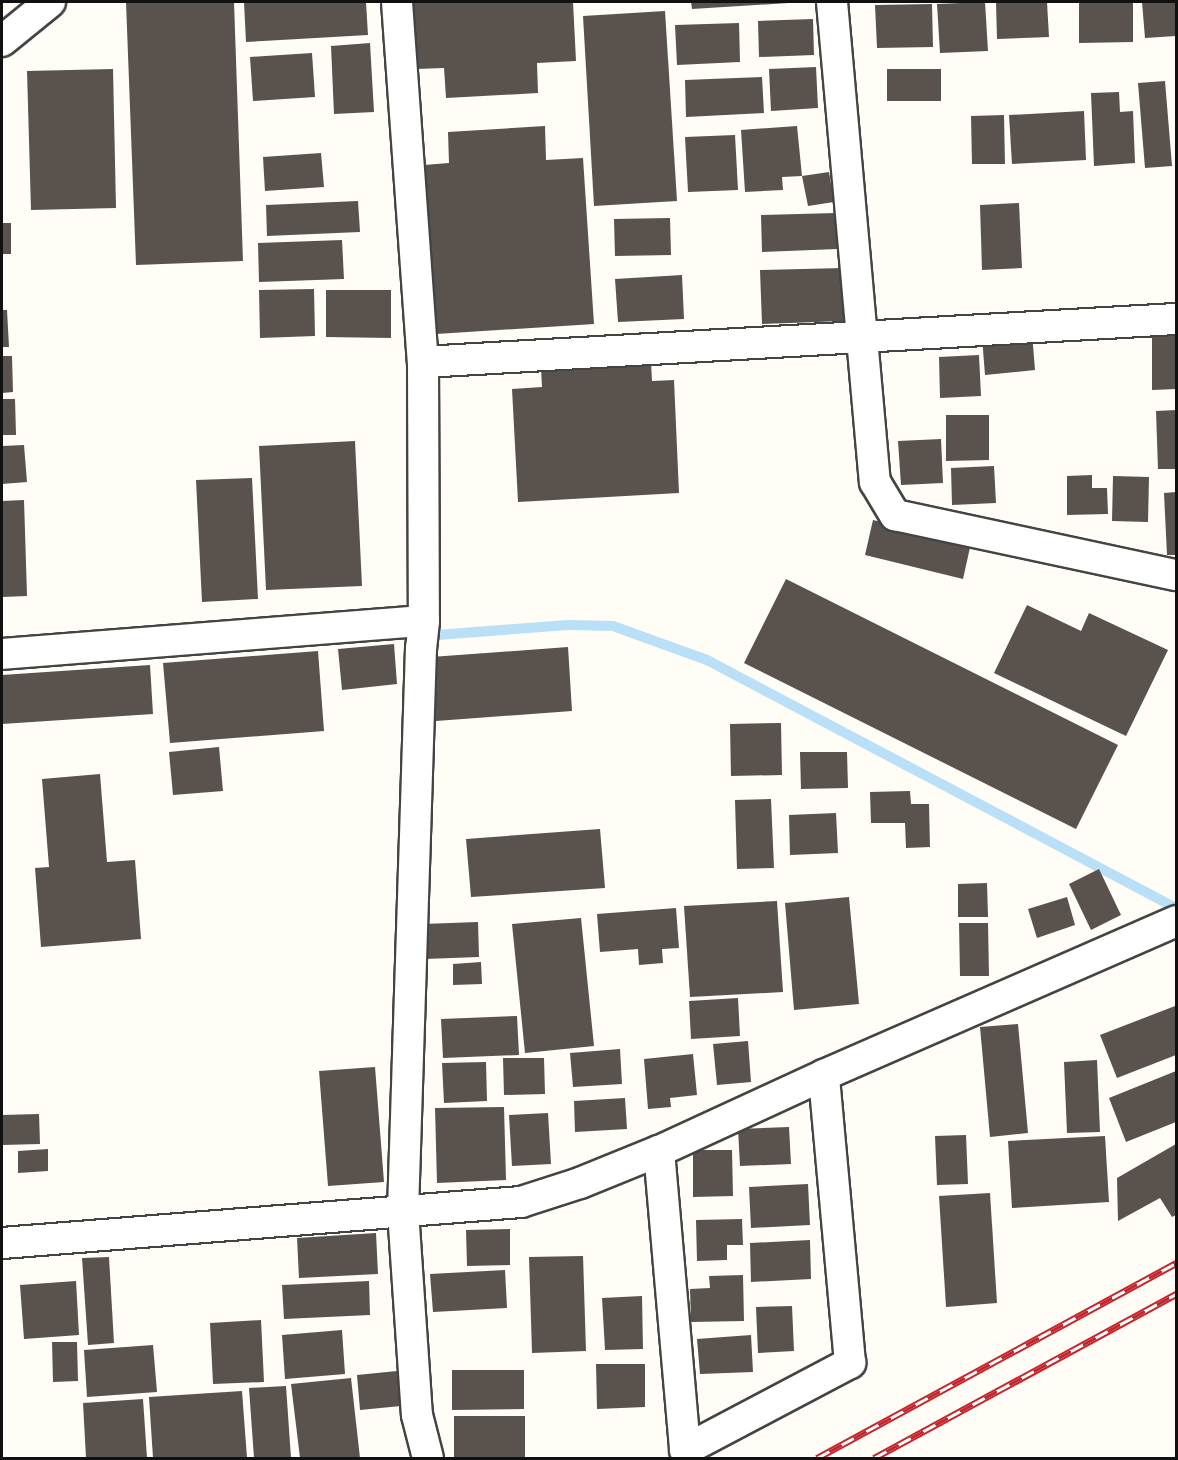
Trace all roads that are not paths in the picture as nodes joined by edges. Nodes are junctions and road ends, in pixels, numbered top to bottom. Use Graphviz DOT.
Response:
graph roads {
  1 [pos="50,2"];
  2 [pos="397,2"];
  3 [pos="832,2"];
  4 [pos="2,41"];
  5 [pos="1176,319"];
  6 [pos="861,339"];
  7 [pos="423,362"];
  8 [pos="1176,575"];
  9 [pos="423,634"];
  10 [pos="2,654"];
  11 [pos="1176,921"];
  12 [pos="825,1075"];
  13 [pos="659,1151"];
  14 [pos="403,1211"];
  15 [pos="2,1243"];
  16 [pos="428,1458"];
  1 -- 4 [label="street"];
  2 -- 7 [label="street"];
  3 -- 6 [label="street"];
  5 -- 6 [label="street"];
  6 -- 7 [label="street"];
  6 -- 8 [label="street"];
  7 -- 9 [label="street"];
  9 -- 10 [label="street"];
  9 -- 14 [label="street"];
  11 -- 12 [label="street"];
  12 -- 13 [label="street"];
  12 -- 13 [label="street"];
  13 -- 14 [label="street"];
  14 -- 15 [label="street"];
  14 -- 16 [label="street"];
}
